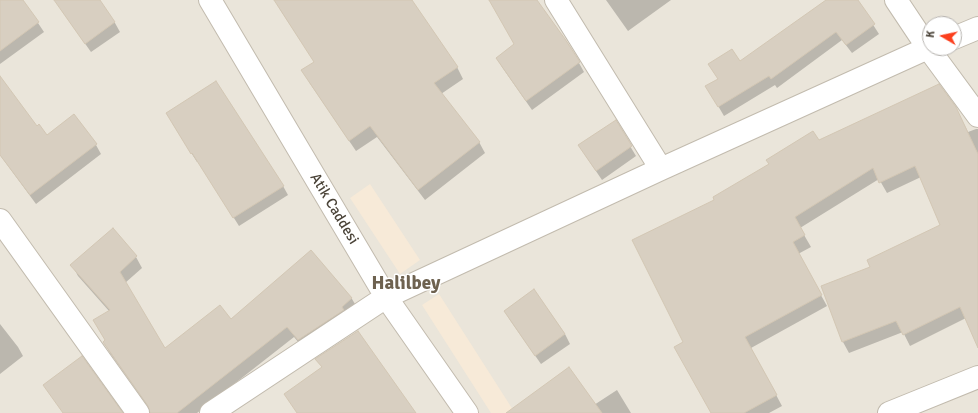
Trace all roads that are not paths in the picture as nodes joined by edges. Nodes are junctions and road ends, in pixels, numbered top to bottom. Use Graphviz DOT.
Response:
graph roads {
  1 [pos="210,0"];
  2 [pos="556,0"];
  3 [pos="896,0"];
  4 [pos="978,28"];
  5 [pos="962,35"];
  6 [pos="922,37"];
  7 [pos="922,50"];
  8 [pos="935,56"];
  9 [pos="978,116"];
  10 [pos="661,169"];
  11 [pos="0,220"];
  12 [pos="7,246"];
  13 [pos="386,297"];
  14 [pos="978,377"];
  15 [pos="138,413"];
  16 [pos="210,413"];
  17 [pos="467,413"];
  18 [pos="889,413"];
  1 -- 13 [label="street, Atik Caddesi"];
  2 -- 10 [label="street"];
  3 -- 6 [label="street"];
  4 -- 5 [label="street"];
  7 -- 10 [label="street"];
  8 -- 9 [label="street"];
  10 -- 13 [label="street"];
  11 -- 12 [label="street"];
  12 -- 15 [label="street"];
  13 -- 16 [label="street"];
  13 -- 17 [label="street, Atik Caddesi"];
  14 -- 18 [label="street"];
}
